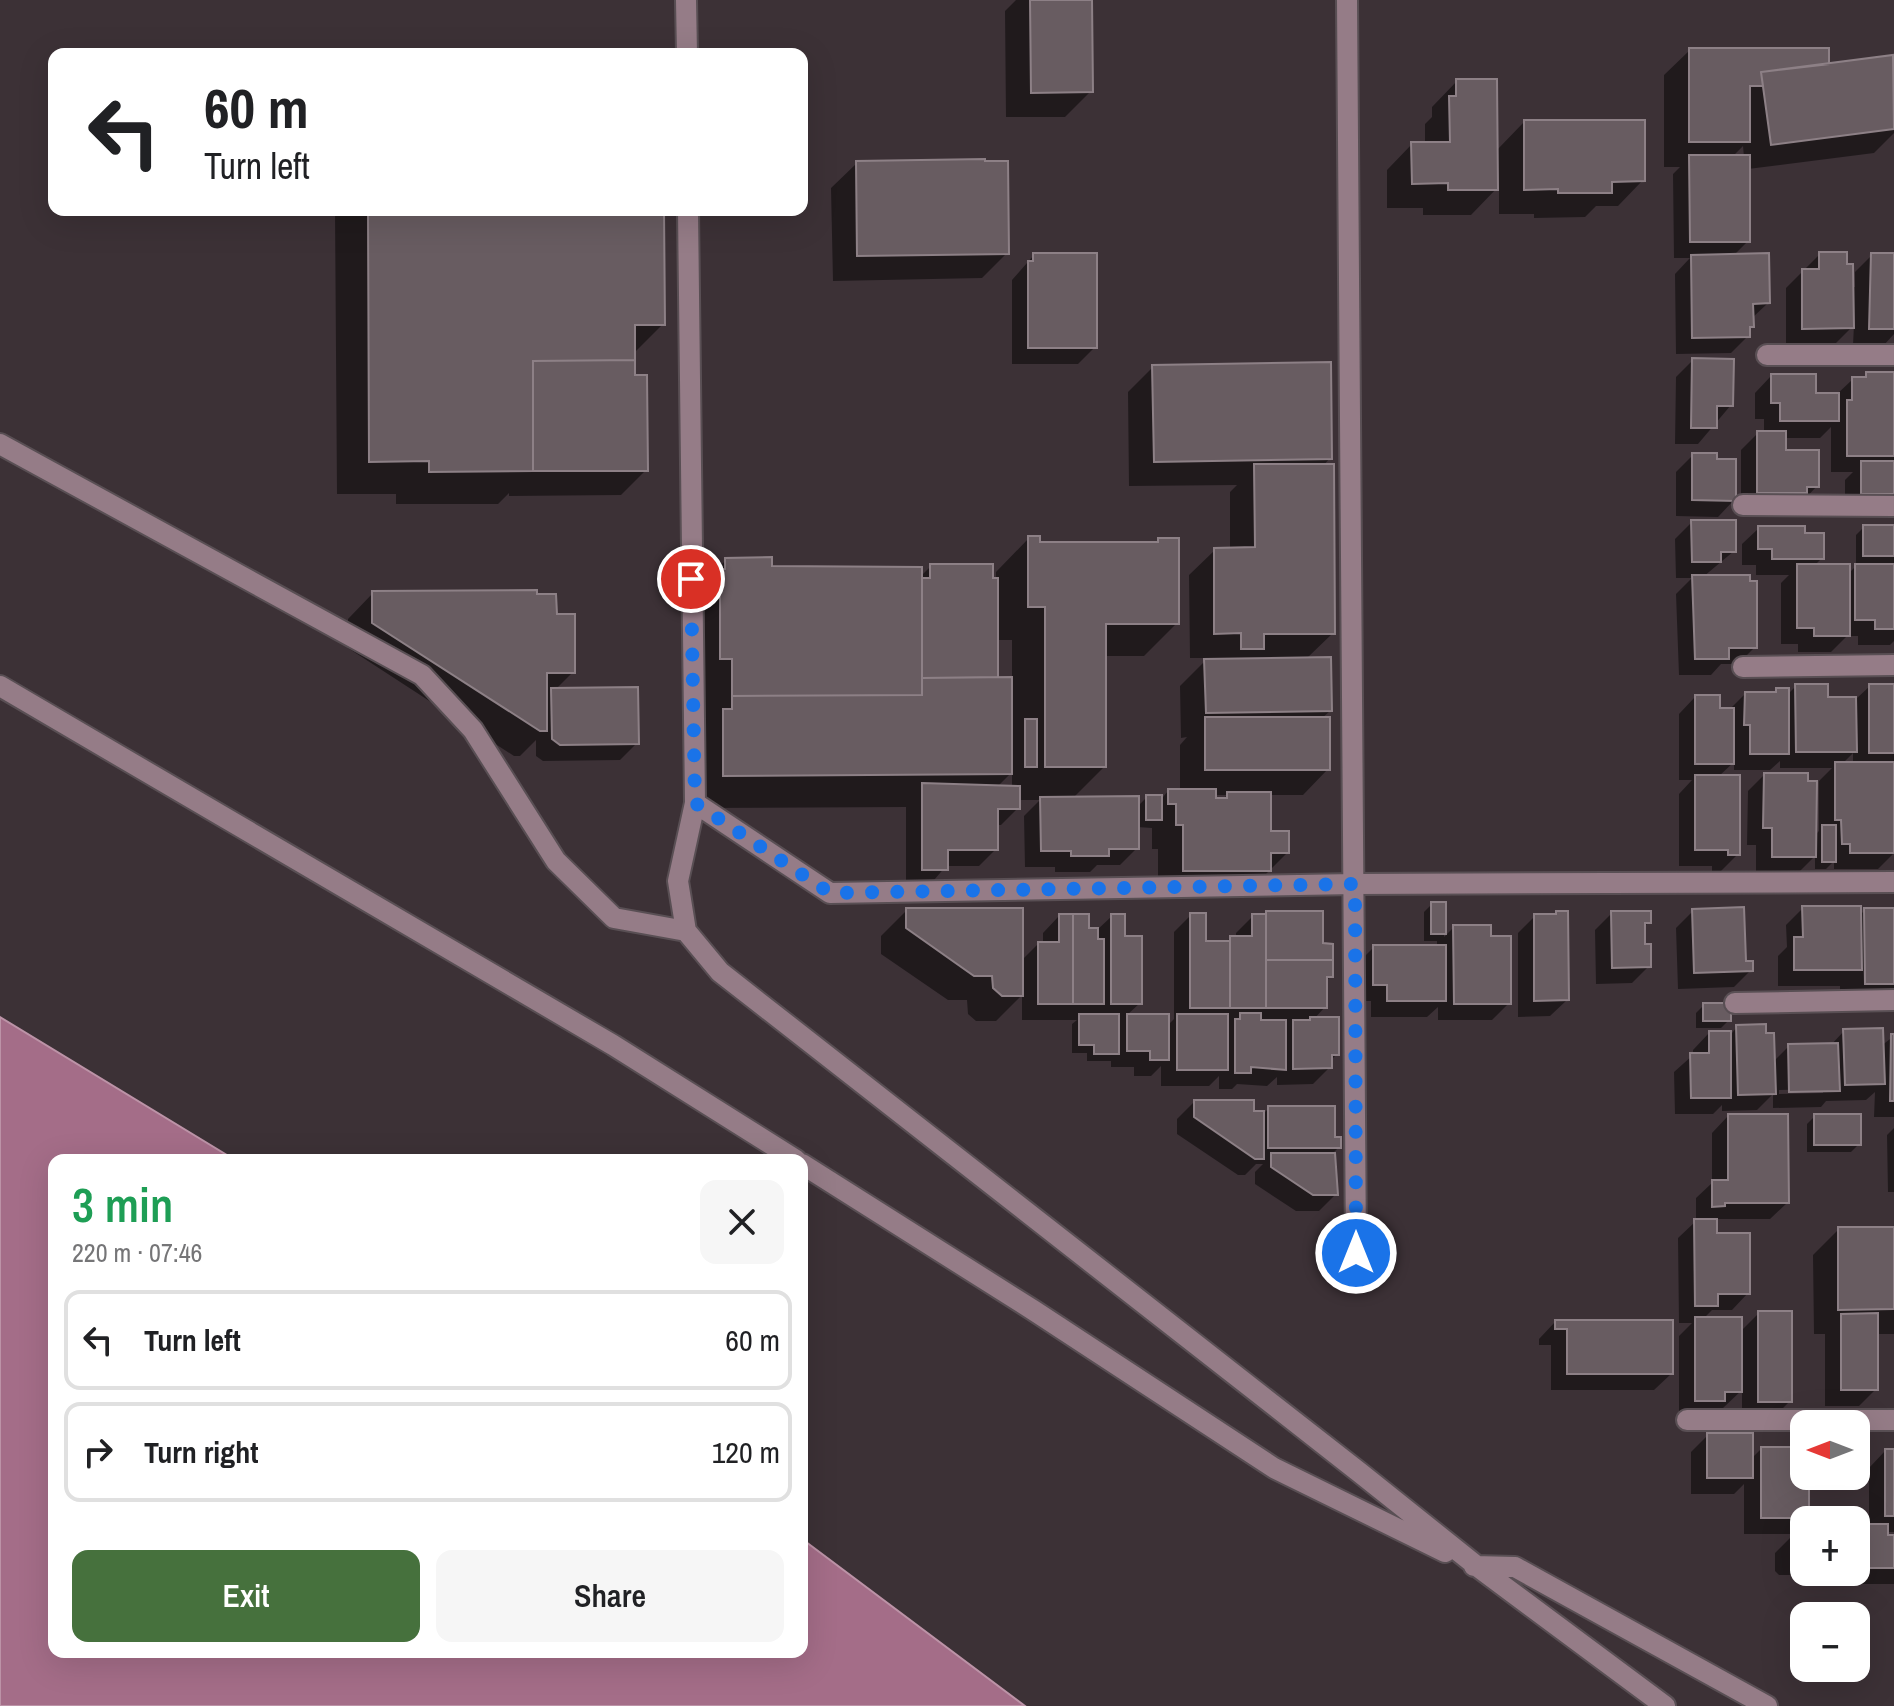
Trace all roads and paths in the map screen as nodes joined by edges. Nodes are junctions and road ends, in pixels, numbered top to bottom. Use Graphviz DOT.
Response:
graph roads {
  1 [pos="686,0"];
  2 [pos="1347,0"];
  3 [pos="687,48"];
  4 [pos="688,216"];
  5 [pos="1767,355"];
  6 [pos="1894,355"];
  7 [pos="0,444"];
  8 [pos="1743,505"];
  9 [pos="1894,506"];
  10 [pos="1894,665"];
  11 [pos="1743,667"];
  12 [pos="0,686"];
  13 [pos="695,803"];
  14 [pos="1894,882"];
  15 [pos="1355,884"];
  16 [pos="686,931"];
  17 [pos="1894,1000"];
  18 [pos="1735,1003"];
  19 [pos="786,1154"];
  20 [pos="808,1168"];
  21 [pos="1356,1253"];
  22 [pos="1687,1420"];
  23 [pos="1894,1420"];
  24 [pos="1478,1567"];
  25 [pos="1665,1706"];
  26 [pos="1767,1706"];
  1 -- 3 [label="street"];
  2 -- 15 [label="street"];
  4 -- 13 [label="street"];
  5 -- 6 [label="street"];
  7 -- 16 [label="street"];
  8 -- 9 [label="street"];
  10 -- 11 [label="street"];
  12 -- 19 [label="street"];
  13 -- 15 [label="street"];
  13 -- 16 [label="street"];
  14 -- 15 [label="street"];
  15 -- 21 [label="street"];
  16 -- 24 [label="street"];
  17 -- 18 [label="street"];
  20 -- 24 [label="street"];
  22 -- 23 [label="street"];
  24 -- 25 [label="street"];
  24 -- 26 [label="street"];
}
